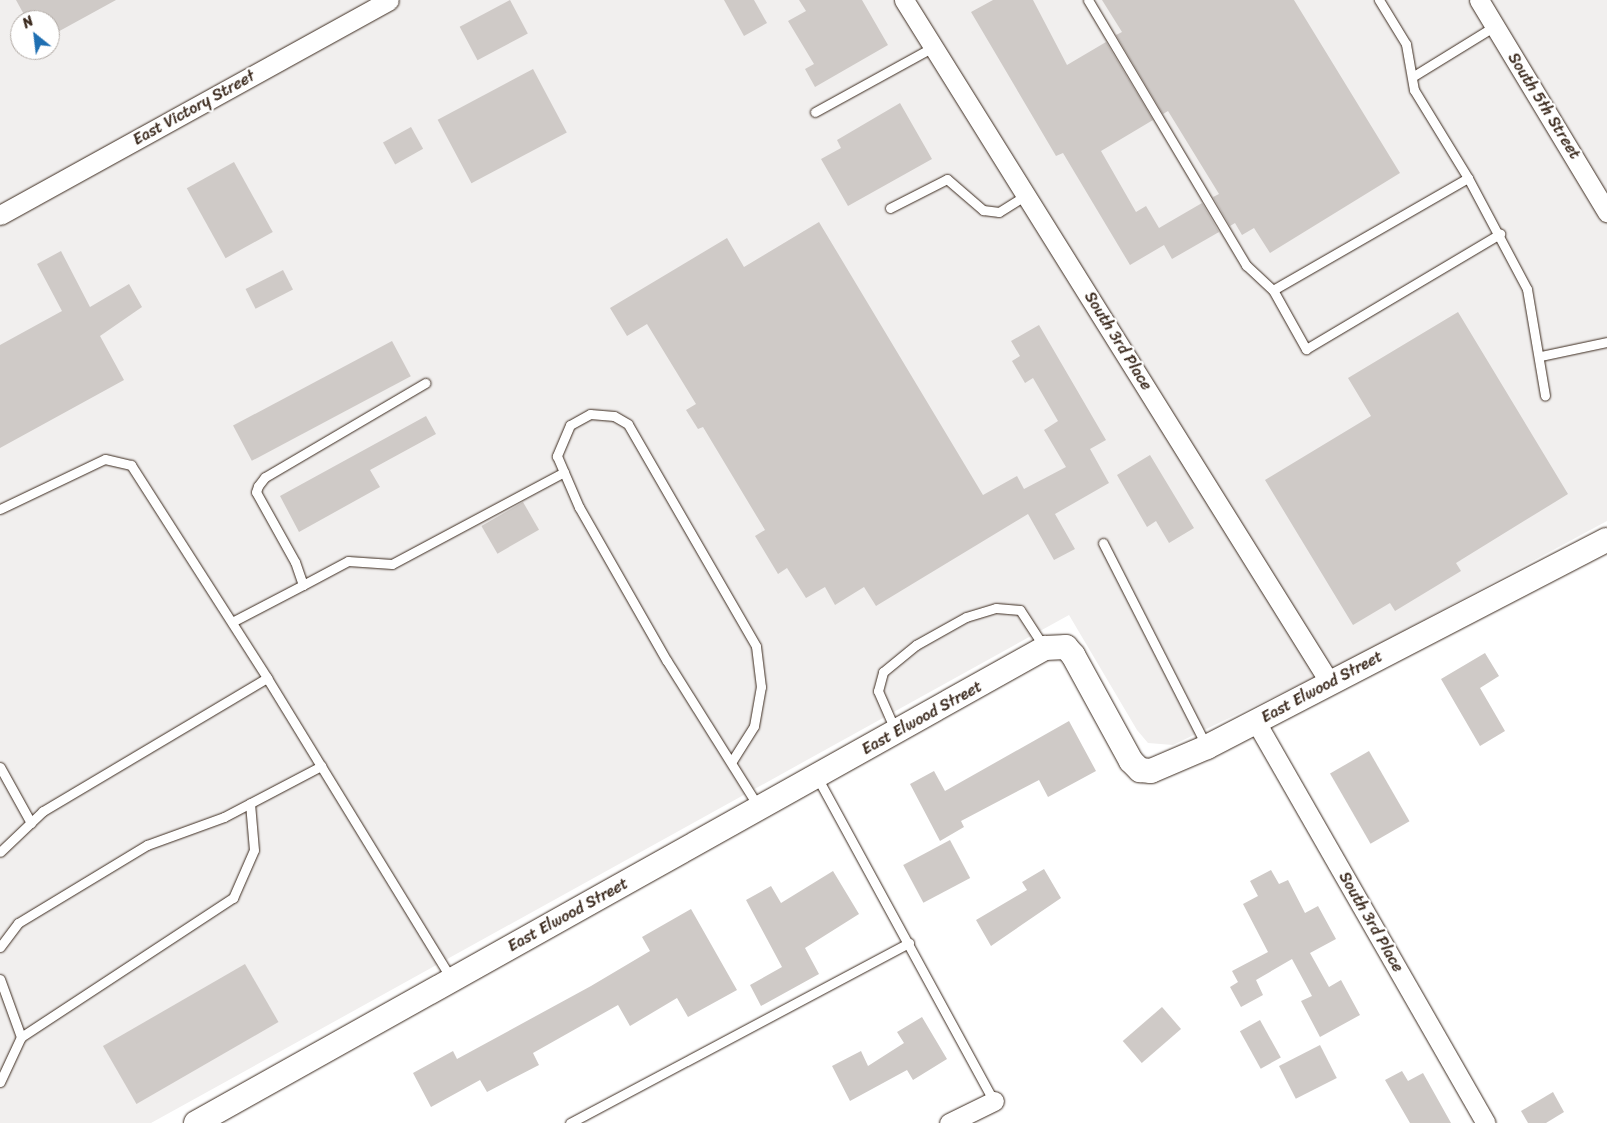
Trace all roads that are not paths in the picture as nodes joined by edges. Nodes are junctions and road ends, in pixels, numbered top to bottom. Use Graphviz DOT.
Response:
graph roads {
  1 [pos="389,0"];
  2 [pos="904,0"];
  3 [pos="1088,0"];
  4 [pos="1379,0"];
  5 [pos="1479,0"];
  6 [pos="1495,26"];
  7 [pos="933,47"];
  8 [pos="1412,77"];
  9 [pos="815,112"];
  10 [pos="1468,178"];
  11 [pos="1026,195"];
  12 [pos="890,208"];
  13 [pos="1607,212"];
  14 [pos="0,215"];
  15 [pos="1500,234"];
  16 [pos="1273,290"];
  17 [pos="1607,342"];
  18 [pos="1541,356"];
  19 [pos="425,383"];
  20 [pos="1545,395"];
  21 [pos="564,472"];
  22 [pos="0,509"];
  23 [pos="1607,540"];
  24 [pos="1103,543"];
  25 [pos="302,585"];
  26 [pos="232,622"];
  27 [pos="1045,648"];
  28 [pos="267,678"];
  29 [pos="1330,683"];
  30 [pos="1256,722"];
  31 [pos="896,732"];
  32 [pos="1207,748"];
  33 [pos="732,762"];
  34 [pos="321,766"];
  35 [pos="0,767"];
  36 [pos="817,776"];
  37 [pos="250,803"];
  38 [pos="760,808"];
  39 [pos="31,823"];
  40 [pos="0,852"];
  41 [pos="909,943"];
  42 [pos="0,947"];
  43 [pos="0,979"];
  44 [pos="452,980"];
  45 [pos="21,1037"];
  46 [pos="0,1082"];
  47 [pos="994,1101"];
  48 [pos="196,1123"];
  49 [pos="570,1123"];
  50 [pos="949,1123"];
  51 [pos="1486,1123"];
  1 -- 14 [label="street, East Victory Street"];
  2 -- 7 [label="street, South 3rd Place"];
  3 -- 16 [label="lane"];
  4 -- 8 [label="lane"];
  5 -- 6 [label="street, South 5th Street"];
  6 -- 8 [label="lane"];
  6 -- 13 [label="street, South 5th Street"];
  7 -- 9 [label="lane"];
  7 -- 11 [label="street, South 3rd Place"];
  8 -- 10 [label="lane"];
  10 -- 15 [label="lane"];
  10 -- 16 [label="lane"];
  11 -- 12 [label="lane"];
  11 -- 29 [label="street, South 3rd Place"];
  15 -- 16 [label="lane"];
  15 -- 18 [label="lane"];
  17 -- 18 [label="lane"];
  18 -- 20 [label="lane"];
  19 -- 25 [label="lane"];
  21 -- 25 [label="lane"];
  21 -- 33 [label="lane"];
  21 -- 33 [label="lane"];
  22 -- 26 [label="lane"];
  23 -- 29 [label="street, East Elwood Street"];
  24 -- 32 [label="lane"];
  25 -- 26 [label="lane"];
  26 -- 28 [label="lane"];
  27 -- 31 [label="street, East Elwood Street"];
  27 -- 31 [label="lane"];
  27 -- 32 [label="street, East Elwood Street"];
  28 -- 34 [label="lane"];
  28 -- 39 [label="lane"];
  29 -- 30 [label="street, East Elwood Street"];
  30 -- 32 [label="street, East Elwood Street"];
  30 -- 51 [label="street, South 3rd Place"];
  31 -- 36 [label="street, East Elwood Street"];
  33 -- 38 [label="lane"];
  34 -- 37 [label="lane"];
  34 -- 44 [label="lane"];
  35 -- 39 [label="lane"];
  36 -- 38 [label="street, East Elwood Street"];
  36 -- 41 [label="lane"];
  37 -- 42 [label="lane"];
  37 -- 45 [label="lane"];
  38 -- 44 [label="street, East Elwood Street"];
  39 -- 40 [label="lane"];
  41 -- 47 [label="lane"];
  41 -- 49 [label="lane"];
  43 -- 45 [label="lane"];
  44 -- 48 [label="street, East Elwood Street"];
  45 -- 46 [label="lane"];
  47 -- 50 [label="street"];
}
